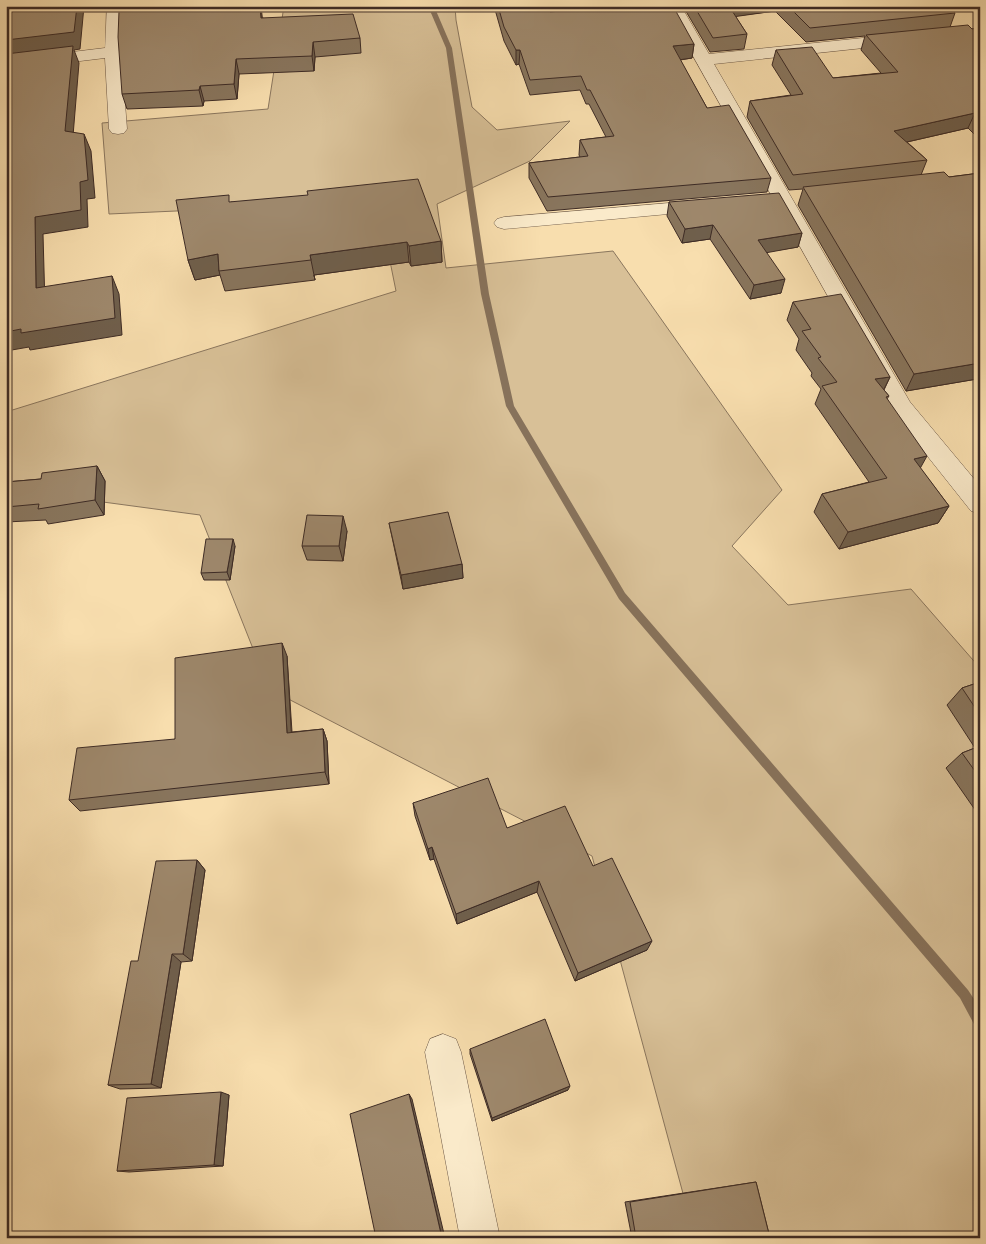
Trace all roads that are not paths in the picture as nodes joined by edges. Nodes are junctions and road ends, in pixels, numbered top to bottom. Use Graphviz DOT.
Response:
graph roads {
  1 [pos="115,6"];
  2 [pos="673,6"];
  3 [pos="920,37"];
  4 [pos="113,52"];
  5 [pos="703,60"];
  6 [pos="6,65"];
  7 [pos="118,129"];
  8 [pos="722,204"];
  9 [pos="504,223"];
  10 [pos="980,504"];
  11 [pos="443,1052"];
  12 [pos="480,1238"];
  1 -- 4 [label="street"];
  2 -- 5 [label="street"];
  3 -- 5 [label="street"];
  4 -- 6 [label="street"];
  4 -- 7 [label="street"];
  5 -- 10 [label="street"];
  8 -- 9 [label="street"];
  11 -- 12 [label="street"];
}
